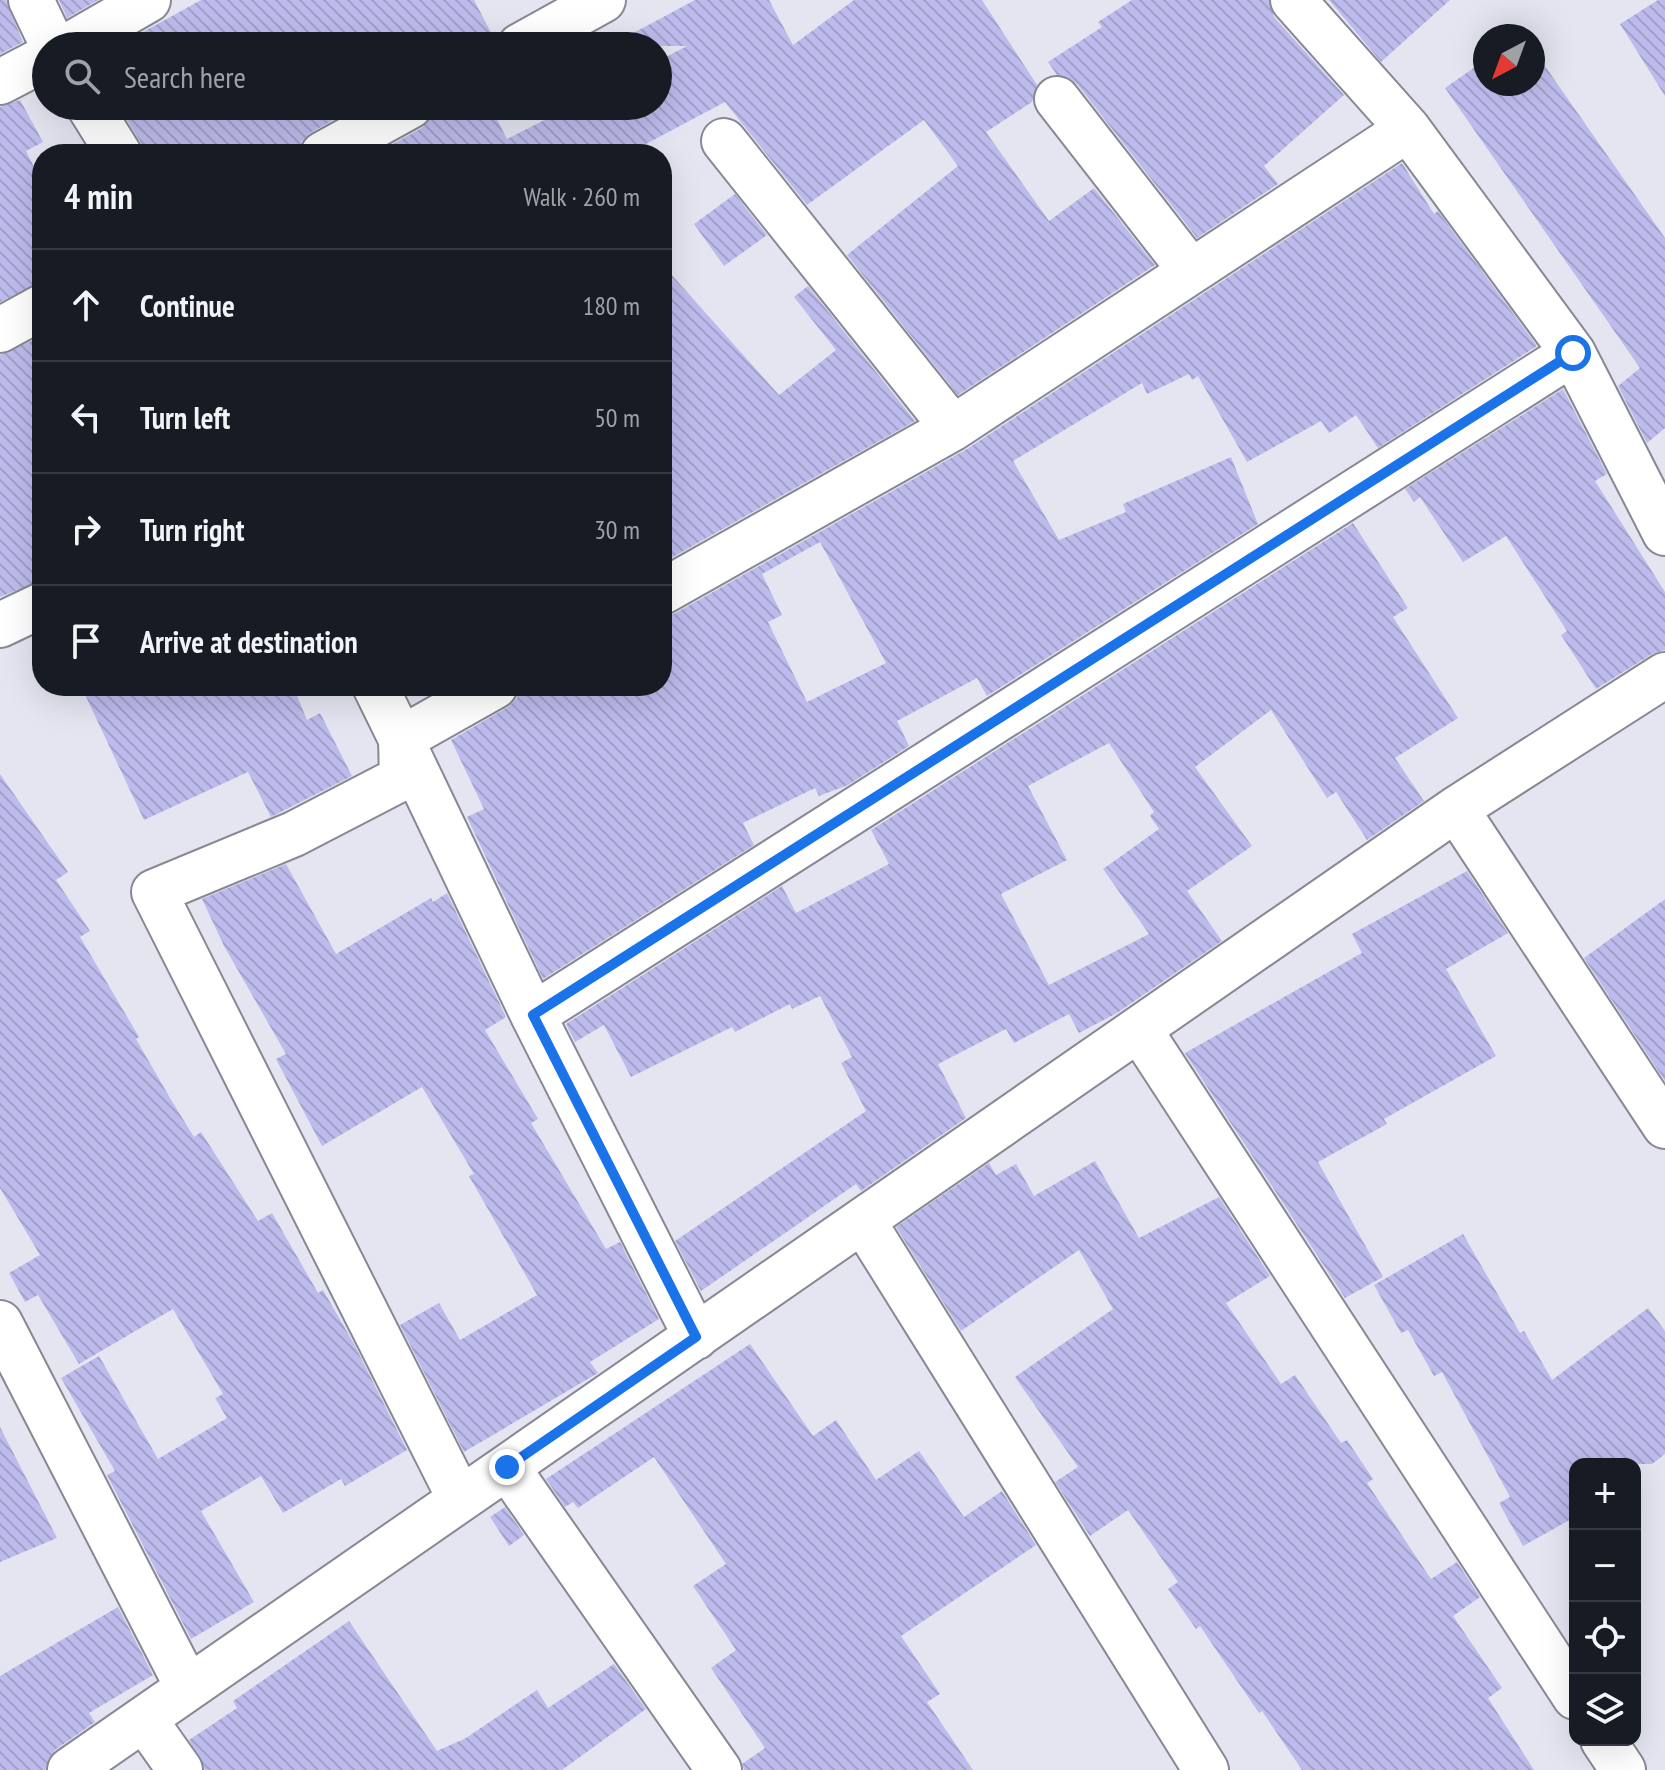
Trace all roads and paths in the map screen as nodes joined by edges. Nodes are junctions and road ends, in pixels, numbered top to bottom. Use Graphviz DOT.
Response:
graph roads {
  1 [pos="31,0"];
  2 [pos="148,0"];
  3 [pos="603,0"];
  4 [pos="1293,0"];
  5 [pos="46,32"];
  6 [pos="92,32"];
  7 [pos="545,32"];
  8 [pos="32,65"];
  9 [pos="0,82"];
  10 [pos="1057,99"];
  11 [pos="98,120"];
  12 [pos="385,120"];
  13 [pos="1408,129"];
  14 [pos="724,141"];
  15 [pos="113,144"];
  16 [pos="341,144"];
  17 [pos="1191,271"];
  18 [pos="32,312"];
  19 [pos="0,330"];
  20 [pos="1573,353"];
  21 [pos="953,428"];
  22 [pos="1665,533"];
  23 [pos="672,586"];
  24 [pos="32,610"];
  25 [pos="0,625"];
  26 [pos="1665,675"];
  27 [pos="380,696"];
  28 [pos="477,696"];
  29 [pos="401,739"];
  30 [pos="1456,809"];
  31 [pos="533,1015"];
  32 [pos="1139,1029"];
  33 [pos="1665,1126"];
  34 [pos="863,1221"];
  35 [pos="0,1323"];
  36 [pos="696,1337"];
  37 [pos="507,1467"];
  38 [pos="460,1499"];
  39 [pos="188,1688"];
  40 [pos="1569,1688"];
  41 [pos="144,1719"];
  42 [pos="1607,1746"];
  43 [pos="70,1770"];
  44 [pos="180,1770"];
  45 [pos="719,1770"];
  46 [pos="1206,1770"];
  47 [pos="1623,1770"];
  1 -- 5 [label="street"];
  2 -- 6 [label="street"];
  3 -- 7 [label="street"];
  4 -- 13 [label="street"];
  8 -- 9 [label="street"];
  10 -- 17 [label="street"];
  11 -- 15 [label="street"];
  12 -- 16 [label="street"];
  13 -- 17 [label="street"];
  13 -- 20 [label="street"];
  14 -- 21 [label="street"];
  17 -- 21 [label="street"];
  18 -- 19 [label="street"];
  20 -- 22 [label="street"];
  20 -- 31 [label="street"];
  21 -- 23 [label="street"];
  24 -- 25 [label="street"];
  26 -- 30 [label="street"];
  27 -- 29 [label="street"];
  28 -- 29 [label="street"];
  29 -- 31 [label="street"];
  29 -- 38 [label="street"];
  30 -- 32 [label="street"];
  30 -- 33 [label="street"];
  31 -- 36 [label="street"];
  32 -- 34 [label="street"];
  32 -- 40 [label="street"];
  34 -- 36 [label="street"];
  34 -- 46 [label="street"];
  35 -- 39 [label="street"];
  36 -- 37 [label="street"];
  37 -- 38 [label="street"];
  37 -- 45 [label="street"];
  38 -- 39 [label="street"];
  39 -- 41 [label="street"];
  41 -- 43 [label="street"];
  41 -- 44 [label="street"];
  42 -- 47 [label="street"];
}
